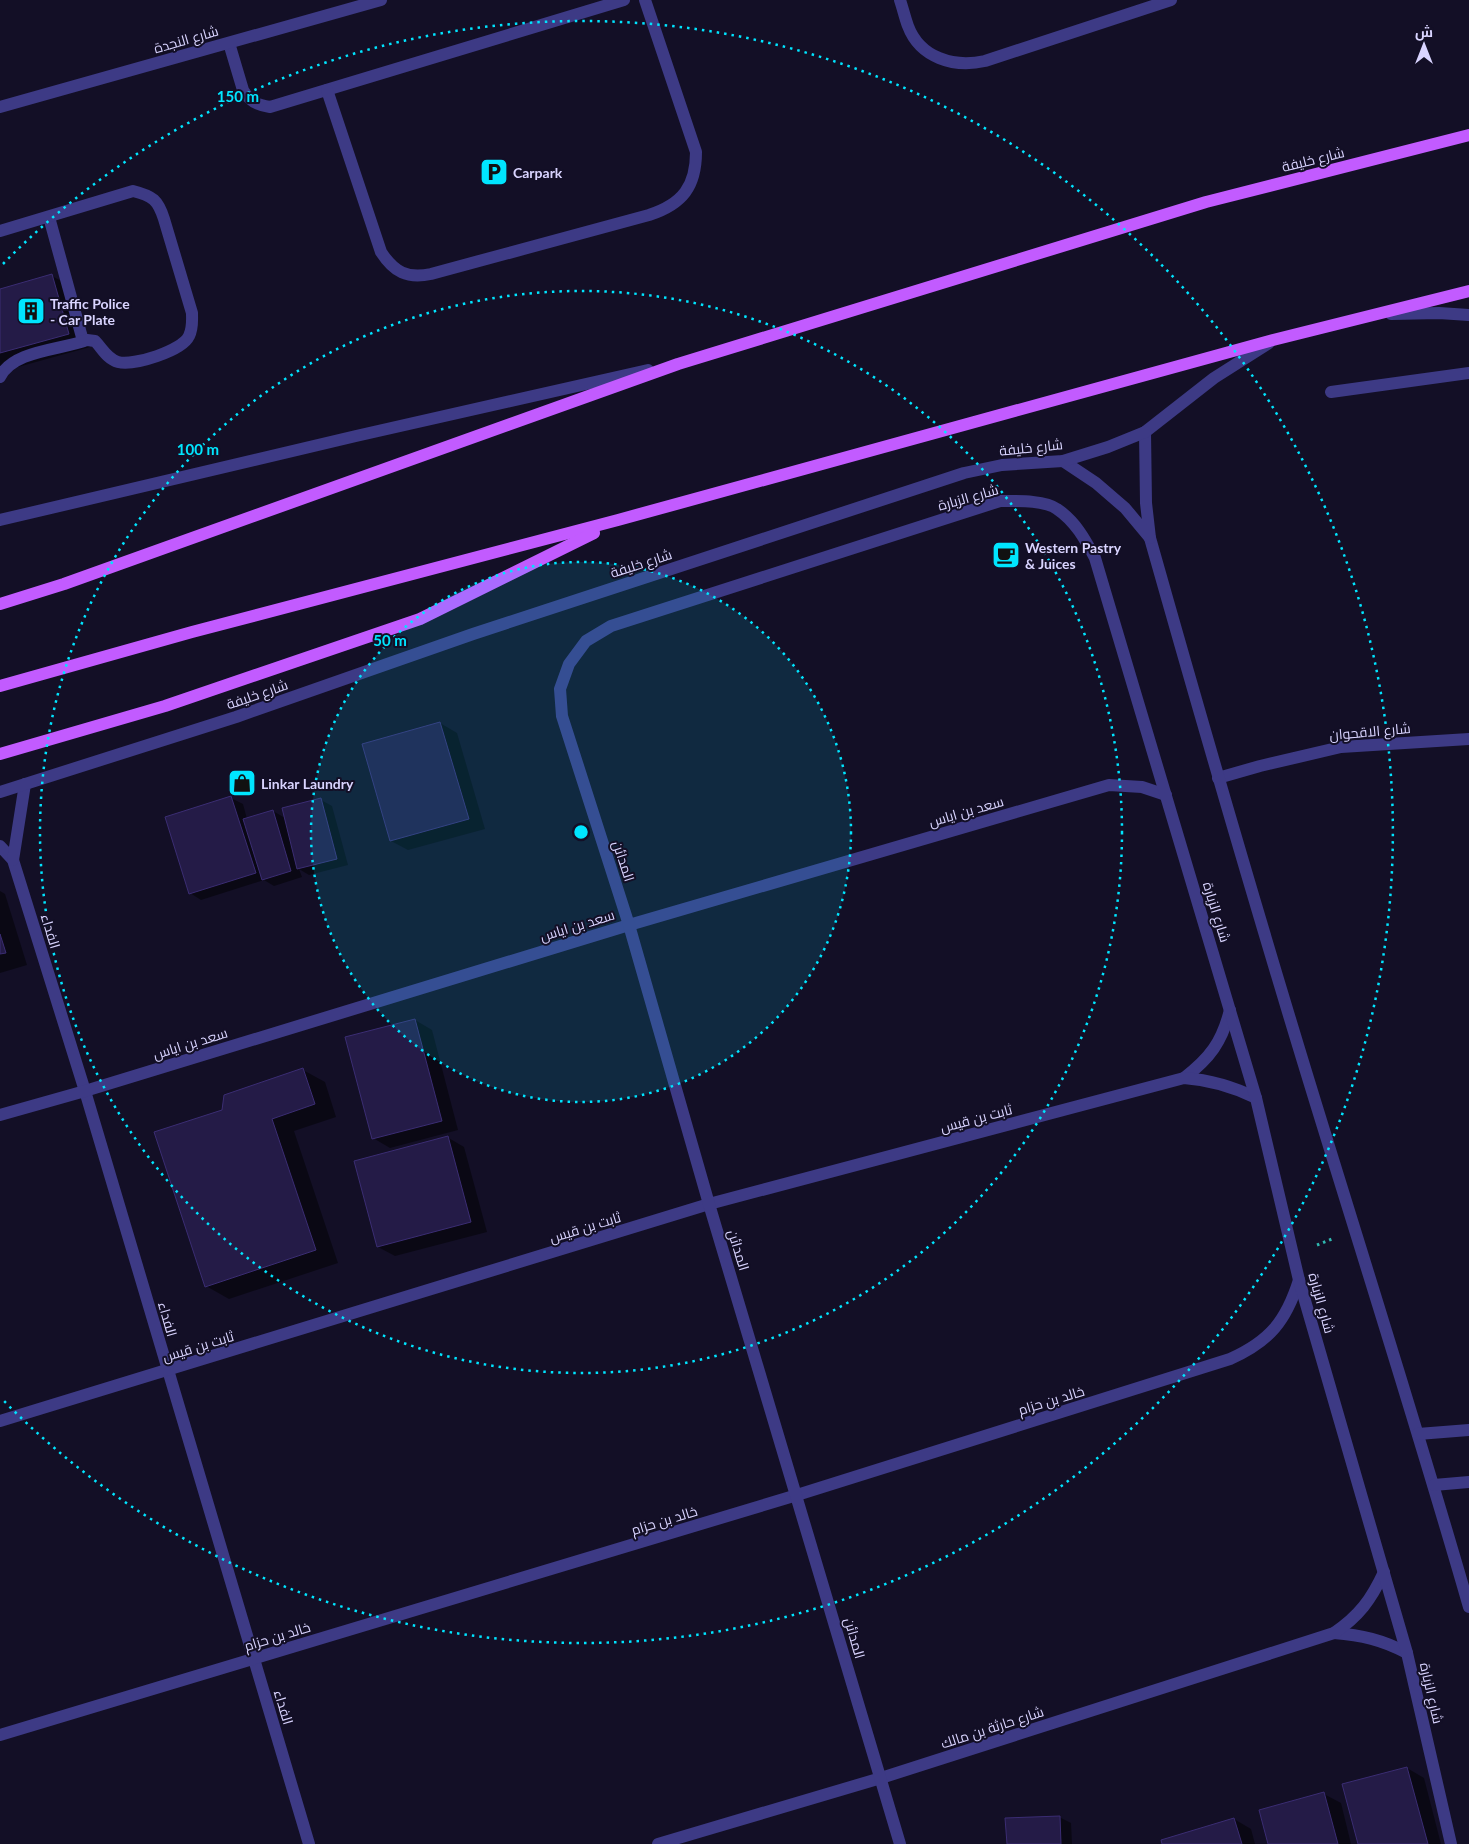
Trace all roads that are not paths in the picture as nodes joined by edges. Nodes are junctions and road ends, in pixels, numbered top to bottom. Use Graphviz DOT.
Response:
graph roads {
  1 [pos="381,0"];
  2 [pos="624,0"];
  3 [pos="645,0"];
  4 [pos="900,0"];
  5 [pos="1171,0"];
  6 [pos="229,42"];
  7 [pos="327,90"];
  8 [pos="0,107"];
  9 [pos="1469,135"];
  10 [pos="49,217"];
  11 [pos="0,232"];
  12 [pos="1469,291"];
  13 [pos="1469,315"];
  14 [pos="1364,317"];
  15 [pos="1273,340"];
  16 [pos="83,341"];
  17 [pos="678,364"];
  18 [pos="1469,373"];
  19 [pos="0,377"];
  20 [pos="1331,392"];
  21 [pos="1145,432"];
  22 [pos="1063,460"];
  23 [pos="0,520"];
  24 [pos="618,520"];
  25 [pos="1150,538"];
  26 [pos="0,604"];
  27 [pos="569,664"];
  28 [pos="0,686"];
  29 [pos="1469,739"];
  30 [pos="0,754"];
  31 [pos="1218,778"];
  32 [pos="25,784"];
  33 [pos="0,792"];
  34 [pos="1166,795"];
  35 [pos="0,846"];
  36 [pos="13,860"];
  37 [pos="629,925"];
  38 [pos="1230,1009"];
  39 [pos="1184,1078"];
  40 [pos="85,1091"];
  41 [pos="1256,1098"];
  42 [pos="0,1115"];
  43 [pos="709,1204"];
  44 [pos="1299,1280"];
  45 [pos="168,1371"];
  46 [pos="0,1421"];
  47 [pos="1469,1430"];
  48 [pos="1418,1434"];
  49 [pos="1469,1482"];
  50 [pos="1434,1485"];
  51 [pos="798,1495"];
  52 [pos="1384,1572"];
  53 [pos="1469,1607"];
  54 [pos="1334,1633"];
  55 [pos="1407,1653"];
  56 [pos="254,1659"];
  57 [pos="0,1735"];
  58 [pos="881,1778"];
  59 [pos="309,1844"];
  60 [pos="658,1844"];
  61 [pos="900,1844"];
  62 [pos="1451,1844"];
  1 -- 6 [label="street, شارع النجدة"];
  2 -- 7 [label="street"];
  3 -- 7 [label="street"];
  4 -- 5 [label="street"];
  6 -- 7 [label="street"];
  6 -- 8 [label="street, شارع النجدة"];
  9 -- 17 [label="main road, شارع خليفة"];
  10 -- 11 [label="street"];
  10 -- 16 [label="street"];
  10 -- 16 [label="street"];
  12 -- 14 [label="main road, شارع خليفة"];
  13 -- 14 [label="street"];
  14 -- 15 [label="main road, شارع خليفة"];
  15 -- 21 [label="street, شارع خليفة"];
  15 -- 24 [label="main road, شارع خليفة"];
  16 -- 19 [label="street"];
  17 -- 23 [label="street, شارع خليفة"];
  17 -- 26 [label="main road, شارع خليفة"];
  18 -- 20 [label="street"];
  21 -- 22 [label="street, شارع خليفة"];
  21 -- 25 [label="street"];
  22 -- 25 [label="street"];
  22 -- 32 [label="street, شارع خليفة"];
  24 -- 28 [label="main road, شارع خليفة"];
  24 -- 30 [label="main road"];
  25 -- 31 [label="street"];
  27 -- 34 [label="street, شارع الزبارة"];
  27 -- 37 [label="street, المدائن"];
  29 -- 31 [label="street, شارع الاقحوان"];
  31 -- 48 [label="street"];
  32 -- 33 [label="street, شارع خليفة"];
  32 -- 36 [label="street, الفداء"];
  34 -- 37 [label="street, سعد بن اياس"];
  34 -- 38 [label="street, شارع الزبارة"];
  35 -- 36 [label="street, الفداء"];
  36 -- 40 [label="street, الفداء"];
  37 -- 40 [label="street, سعد بن اياس"];
  37 -- 43 [label="street, المدائن"];
  38 -- 39 [label="street"];
  38 -- 41 [label="street, شارع الزبارة"];
  39 -- 41 [label="street"];
  39 -- 43 [label="street, ثابت بن قيس"];
  40 -- 42 [label="street, سعد بن اياس"];
  40 -- 45 [label="street, الفداء"];
  41 -- 44 [label="street, شارع الزبارة"];
  43 -- 45 [label="street, ثابت بن قيس"];
  43 -- 51 [label="street, المدائن"];
  44 -- 51 [label="street, خالد بن حزام"];
  44 -- 52 [label="street, شارع الزبارة"];
  45 -- 46 [label="street, ثابت بن قيس"];
  45 -- 56 [label="street, الفداء"];
  47 -- 48 [label="street"];
  48 -- 50 [label="street"];
  49 -- 50 [label="street"];
  50 -- 53 [label="street"];
  51 -- 56 [label="street, خالد بن حزام"];
  51 -- 58 [label="street, المدائن"];
  52 -- 54 [label="street, شارع حارثة بن مالك"];
  52 -- 55 [label="street, شارع الزبارة"];
  54 -- 55 [label="street, شارع حارثة بن مالك"];
  54 -- 58 [label="street, شارع حارثة بن مالك"];
  55 -- 62 [label="street, شارع الزبارة"];
  56 -- 57 [label="street, خالد بن حزام"];
  56 -- 59 [label="street, الفداء"];
  58 -- 60 [label="street, شارع حارثة بن مالك"];
  58 -- 61 [label="street, المدائن"];
}
